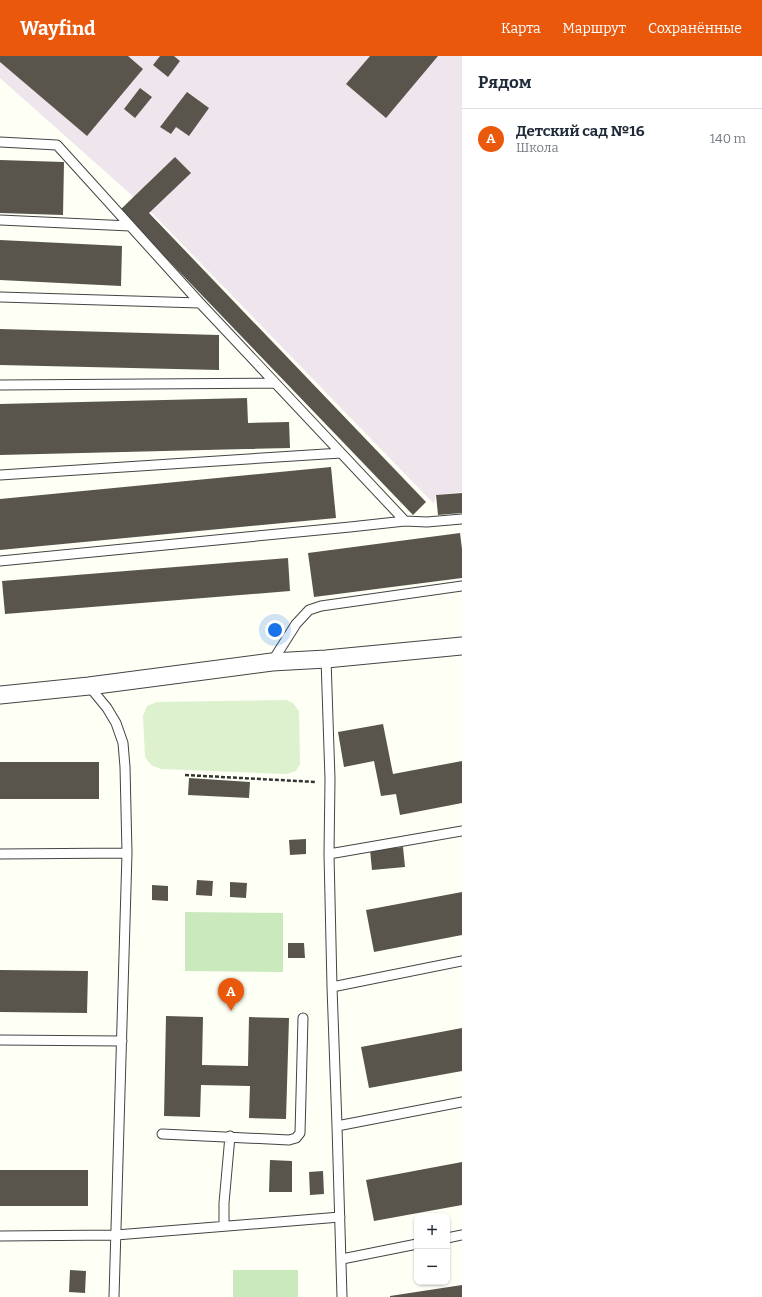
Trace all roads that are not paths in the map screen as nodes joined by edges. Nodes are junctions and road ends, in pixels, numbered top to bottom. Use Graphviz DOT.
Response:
graph roads {
  1 [pos="0,142"];
  2 [pos="0,220"];
  3 [pos="130,226"];
  4 [pos="0,297"];
  5 [pos="200,303"];
  6 [pos="275,383"];
  7 [pos="0,385"];
  8 [pos="341,452"];
  9 [pos="0,475"];
  10 [pos="462,519"];
  11 [pos="405,521"];
  12 [pos="0,561"];
  13 [pos="462,586"];
  14 [pos="462,646"];
  15 [pos="326,659"];
  16 [pos="272,662"];
  17 [pos="89,686"];
  18 [pos="0,695"];
  19 [pos="462,831"];
  20 [pos="127,853"];
  21 [pos="0,854"];
  22 [pos="329,854"];
  23 [pos="462,962"];
  24 [pos="332,987"];
  25 [pos="303,1018"];
  26 [pos="0,1040"];
  27 [pos="122,1041"];
  28 [pos="462,1102"];
  29 [pos="337,1126"];
  30 [pos="162,1134"];
  31 [pos="230,1136"];
  32 [pos="340,1217"];
  33 [pos="224,1226"];
  34 [pos="116,1235"];
  35 [pos="462,1235"];
  36 [pos="0,1236"];
  37 [pos="450,1237"];
  38 [pos="414,1245"];
  39 [pos="342,1259"];
  40 [pos="114,1297"];
  41 [pos="342,1297"];
  1 -- 3 [label="lane"];
  2 -- 3 [label="lane"];
  3 -- 5 [label="lane"];
  4 -- 5 [label="lane"];
  5 -- 6 [label="lane"];
  6 -- 7 [label="lane"];
  6 -- 8 [label="lane"];
  8 -- 9 [label="lane"];
  8 -- 11 [label="lane"];
  10 -- 11 [label="lane"];
  11 -- 12 [label="lane"];
  13 -- 16 [label="lane"];
  14 -- 15 [label="street"];
  15 -- 16 [label="street"];
  15 -- 22 [label="lane"];
  16 -- 17 [label="street"];
  17 -- 18 [label="street"];
  17 -- 20 [label="lane"];
  19 -- 22 [label="lane"];
  20 -- 21 [label="lane"];
  20 -- 27 [label="lane"];
  22 -- 24 [label="lane"];
  23 -- 24 [label="lane"];
  24 -- 29 [label="lane"];
  25 -- 31 [label="lane"];
  26 -- 27 [label="lane"];
  27 -- 34 [label="lane"];
  28 -- 29 [label="lane"];
  29 -- 32 [label="lane"];
  30 -- 31 [label="lane"];
  31 -- 33 [label="lane"];
  32 -- 33 [label="lane"];
  32 -- 39 [label="lane"];
  33 -- 34 [label="lane"];
  34 -- 36 [label="lane"];
  34 -- 40 [label="lane"];
  35 -- 37 [label="lane"];
  38 -- 39 [label="lane"];
  39 -- 41 [label="lane"];
}
